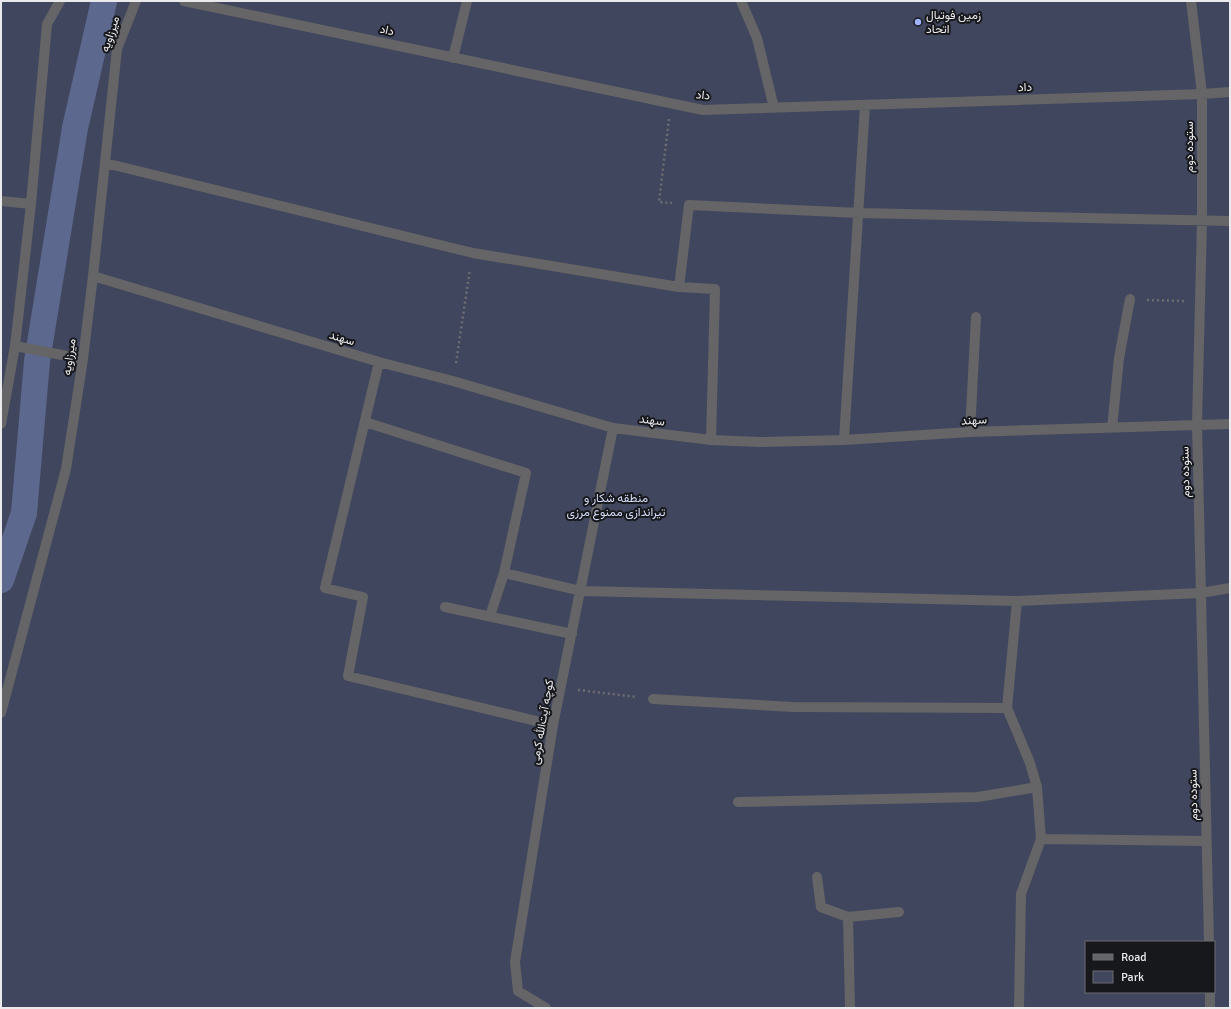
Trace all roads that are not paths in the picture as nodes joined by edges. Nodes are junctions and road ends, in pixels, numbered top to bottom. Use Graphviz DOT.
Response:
graph roads {
  1 [pos="60,1"];
  2 [pos="136,1"];
  3 [pos="184,1"];
  4 [pos="467,1"];
  5 [pos="741,1"];
  6 [pos="1191,1"];
  7 [pos="453,58"];
  8 [pos="1230,92"];
  9 [pos="1202,94"];
  10 [pos="865,105"];
  11 [pos="774,108"];
  12 [pos="105,163"];
  13 [pos="1,201"];
  14 [pos="31,204"];
  15 [pos="859,213"];
  16 [pos="1202,221"];
  17 [pos="1230,221"];
  18 [pos="93,276"];
  19 [pos="679,287"];
  20 [pos="1130,300"];
  21 [pos="976,318"];
  22 [pos="15,346"];
  23 [pos="82,359"];
  24 [pos="379,362"];
  25 [pos="365,422"];
  26 [pos="1,424"];
  27 [pos="1197,424"];
  28 [pos="1230,424"];
  29 [pos="613,428"];
  30 [pos="1112,428"];
  31 [pos="970,432"];
  32 [pos="711,440"];
  33 [pos="844,440"];
  34 [pos="504,573"];
  35 [pos="1230,588"];
  36 [pos="581,591"];
  37 [pos="1201,593"];
  38 [pos="1017,601"];
  39 [pos="445,607"];
  40 [pos="490,616"];
  41 [pos="572,634"];
  42 [pos="653,699"];
  43 [pos="1007,708"];
  44 [pos="1,713"];
  45 [pos="553,725"];
  46 [pos="1037,787"];
  47 [pos="738,802"];
  48 [pos="1041,839"];
  49 [pos="1207,841"];
  50 [pos="817,877"];
  51 [pos="899,912"];
  52 [pos="848,917"];
  53 [pos="1209,941"];
  54 [pos="1210,993"];
  55 [pos="546,1008"];
  56 [pos="850,1008"];
  57 [pos="1019,1008"];
  58 [pos="1210,1008"];
  1 -- 14 [label="street"];
  2 -- 12 [label="street, میرزاویه"];
  3 -- 7 [label="street, داد"];
  4 -- 7 [label="street"];
  5 -- 11 [label="street"];
  6 -- 9 [label="street, ستوده دوم"];
  7 -- 11 [label="street, داد"];
  8 -- 9 [label="street, داد"];
  9 -- 10 [label="street, داد"];
  9 -- 16 [label="street, ستوده دوم"];
  10 -- 11 [label="street, داد"];
  10 -- 15 [label="street"];
  12 -- 18 [label="street, میرزاویه"];
  12 -- 19 [label="street"];
  13 -- 14 [label="street"];
  14 -- 22 [label="street"];
  15 -- 16 [label="street"];
  15 -- 19 [label="street"];
  15 -- 33 [label="street"];
  16 -- 17 [label="street"];
  16 -- 27 [label="street, ستوده دوم"];
  18 -- 23 [label="street, میرزاویه"];
  18 -- 24 [label="street, سهند"];
  19 -- 32 [label="street"];
  20 -- 30 [label="street"];
  21 -- 31 [label="street"];
  22 -- 23 [label="street"];
  22 -- 26 [label="street"];
  23 -- 44 [label="street, میرزاویه"];
  24 -- 25 [label="street"];
  24 -- 29 [label="street, سهند"];
  25 -- 34 [label="street"];
  25 -- 45 [label="street"];
  27 -- 28 [label="street, سهند"];
  27 -- 30 [label="street, سهند"];
  27 -- 37 [label="street, ستوده دوم"];
  29 -- 32 [label="street, سهند"];
  29 -- 36 [label="street, کوچه آیت‌الله کرمی"];
  30 -- 31 [label="street, سهند"];
  31 -- 33 [label="street, سهند"];
  32 -- 33 [label="street, سهند"];
  34 -- 36 [label="street"];
  34 -- 40 [label="street"];
  35 -- 37 [label="street"];
  36 -- 38 [label="street"];
  36 -- 41 [label="street, کوچه آیت‌الله کرمی"];
  37 -- 38 [label="street"];
  37 -- 49 [label="street, ستوده دوم"];
  38 -- 43 [label="street"];
  39 -- 40 [label="street"];
  40 -- 41 [label="street"];
  41 -- 45 [label="street, کوچه آیت‌الله کرمی"];
  42 -- 43 [label="street"];
  43 -- 46 [label="street"];
  45 -- 55 [label="street, کوچه آیت‌الله کرمی"];
  46 -- 47 [label="street"];
  46 -- 48 [label="street"];
  48 -- 49 [label="street"];
  48 -- 57 [label="street"];
  49 -- 53 [label="street, ستوده دوم"];
  50 -- 52 [label="street"];
  51 -- 52 [label="street"];
  52 -- 56 [label="street"];
  54 -- 58 [label="street"];
}
